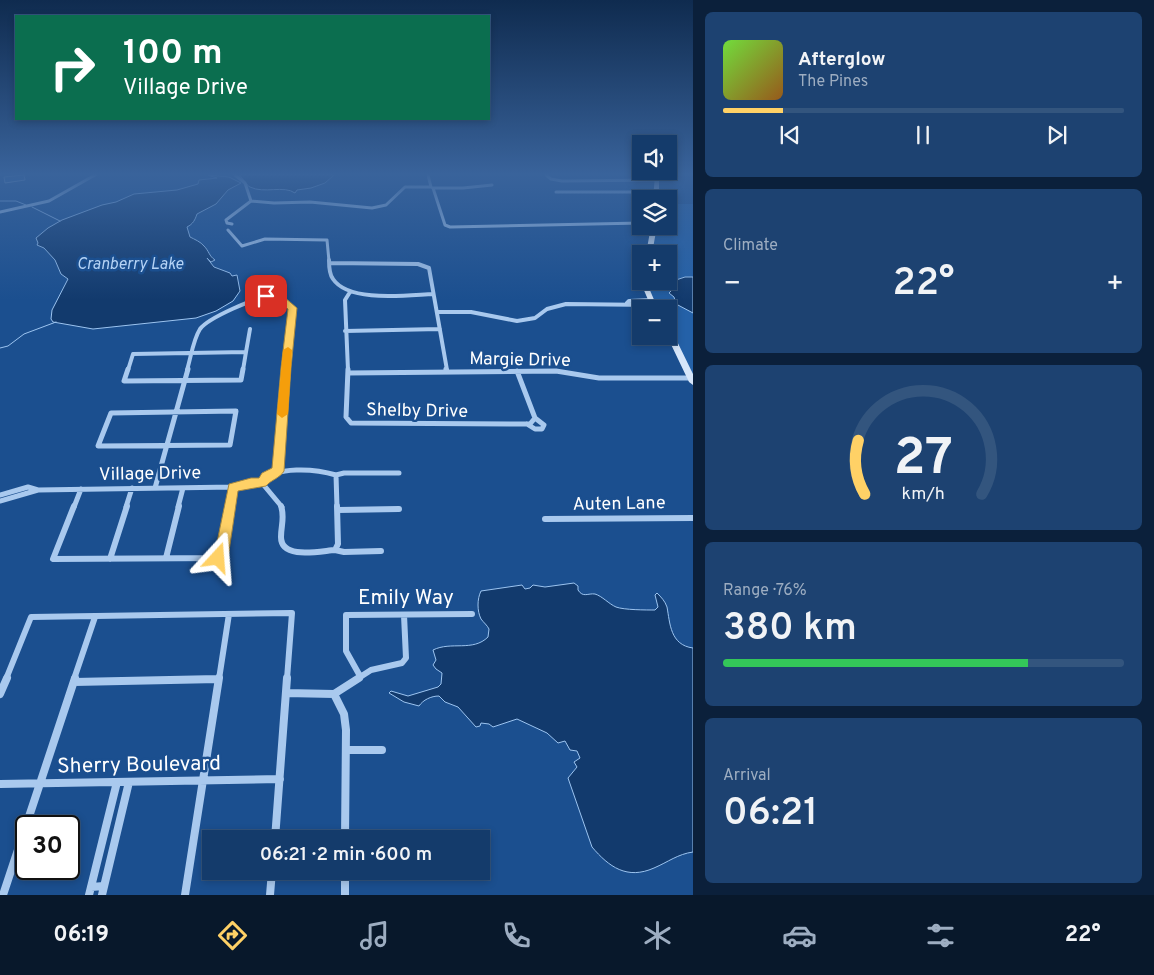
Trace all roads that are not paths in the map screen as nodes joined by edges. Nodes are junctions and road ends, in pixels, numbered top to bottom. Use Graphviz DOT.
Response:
graph roads {
  1 [pos="230,217"];
  2 [pos="442,217"];
  3 [pos="632,223"];
  4 [pos="232,224"];
  5 [pos="228,230"];
  6 [pos="331,263"];
  7 [pos="350,292"];
  8 [pos="433,294"];
  9 [pos="632,303"];
  10 [pos="438,312"];
  11 [pos="250,329"];
  12 [pos="440,329"];
  13 [pos="345,331"];
  14 [pos="675,345"];
  15 [pos="246,352"];
  16 [pos="192,353"];
  17 [pos="517,371"];
  18 [pos="447,372"];
  19 [pos="348,373"];
  20 [pos="184,380"];
  21 [pos="692,380"];
  22 [pos="176,412"];
  23 [pos="535,418"];
  24 [pos="528,424"];
  25 [pos="166,446"];
  26 [pos="278,471"];
  27 [pos="399,473"];
  28 [pos="336,475"];
  29 [pos="262,483"];
  30 [pos="233,487"];
  31 [pos="132,488"];
  32 [pos="155,488"];
  33 [pos="183,488"];
  34 [pos="81,489"];
  35 [pos="38,490"];
  36 [pos="0,495"];
  37 [pos="0,501"];
  38 [pos="399,509"];
  39 [pos="338,510"];
  40 [pos="693,518"];
  41 [pos="545,520"];
  42 [pos="335,550"];
  43 [pos="381,551"];
  44 [pos="166,558"];
  45 [pos="110,559"];
  46 [pos="229,614"];
  47 [pos="472,614"];
  48 [pos="404,615"];
  49 [pos="95,616"];
  50 [pos="360,676"];
  51 [pos="218,679"];
  52 [pos="74,682"];
  53 [pos="286,693"];
  54 [pos="0,694"];
  55 [pos="334,694"];
  56 [pos="346,750"];
  57 [pos="382,750"];
  58 [pos="280,779"];
  59 [pos="203,780"];
  60 [pos="117,782"];
  61 [pos="129,782"];
  62 [pos="40,783"];
  63 [pos="0,784"];
  64 [pos="276,830"];
  65 [pos="345,830"];
  66 [pos="271,880"];
  67 [pos="345,880"];
  68 [pos="90,891"];
  69 [pos="103,891"];
  70 [pos="3,895"];
  71 [pos="185,895"];
  72 [pos="270,895"];
  73 [pos="344,895"];
  1 -- 4 [label="street"];
  2 -- 3 [label="street"];
  5 -- 6 [label="street"];
  6 -- 7 [label="street"];
  6 -- 8 [label="street"];
  7 -- 8 [label="street"];
  7 -- 13 [label="street, Shelby Drive"];
  8 -- 10 [label="street"];
  9 -- 10 [label="street"];
  10 -- 12 [label="street"];
  11 -- 15 [label="street"];
  12 -- 13 [label="street"];
  12 -- 18 [label="street"];
  13 -- 19 [label="street, Shelby Drive"];
  14 -- 21 [label="street"];
  15 -- 16 [label="street"];
  15 -- 20 [label="street"];
  16 -- 20 [label="street"];
  16 -- 20 [label="street"];
  16 -- 26 [label="street"];
  17 -- 18 [label="street, Margie Drive"];
  17 -- 21 [label="street, Margie Drive"];
  17 -- 23 [label="street"];
  18 -- 19 [label="street, Margie Drive"];
  19 -- 24 [label="street, Shelby Drive"];
  20 -- 22 [label="street"];
  22 -- 25 [label="street"];
  22 -- 25 [label="street"];
  22 -- 25 [label="street"];
  23 -- 24 [label="street"];
  23 -- 24 [label="street, Shelby Drive"];
  25 -- 32 [label="street"];
  26 -- 28 [label="street"];
  26 -- 29 [label="street"];
  27 -- 28 [label="street"];
  28 -- 39 [label="street"];
  29 -- 30 [label="street, Village Drive"];
  29 -- 42 [label="street"];
  30 -- 33 [label="street, Village Drive"];
  30 -- 44 [label="street"];
  31 -- 32 [label="street, Village Drive"];
  31 -- 34 [label="street, Village Drive"];
  31 -- 45 [label="street"];
  32 -- 33 [label="street, Village Drive"];
  33 -- 44 [label="street"];
  34 -- 35 [label="street, Village Drive"];
  34 -- 45 [label="street"];
  35 -- 36 [label="street, Village Drive"];
  35 -- 37 [label="street, Village Drive"];
  38 -- 39 [label="street"];
  39 -- 42 [label="street"];
  40 -- 41 [label="street, Auten Lane"];
  42 -- 43 [label="street"];
  44 -- 45 [label="street"];
  46 -- 49 [label="street"];
  46 -- 51 [label="street"];
  46 -- 53 [label="street"];
  47 -- 48 [label="street, Emily Way"];
  48 -- 50 [label="street"];
  48 -- 50 [label="street, Emily Way"];
  49 -- 52 [label="street"];
  49 -- 54 [label="street"];
  50 -- 55 [label="street"];
  51 -- 52 [label="street"];
  51 -- 59 [label="street"];
  52 -- 62 [label="street"];
  53 -- 55 [label="street"];
  53 -- 58 [label="street"];
  55 -- 56 [label="street"];
  56 -- 57 [label="street"];
  56 -- 65 [label="street"];
  58 -- 59 [label="street, Sherry Boulevard"];
  58 -- 64 [label="street"];
  59 -- 61 [label="street, Sherry Boulevard"];
  59 -- 71 [label="street"];
  60 -- 61 [label="street, Sherry Boulevard"];
  60 -- 62 [label="street, Sherry Boulevard"];
  60 -- 68 [label="street"];
  61 -- 69 [label="street"];
  62 -- 63 [label="street, Sherry Boulevard"];
  62 -- 70 [label="street"];
  66 -- 72 [label="street"];
  67 -- 73 [label="street"];
  68 -- 69 [label="street"];
}
